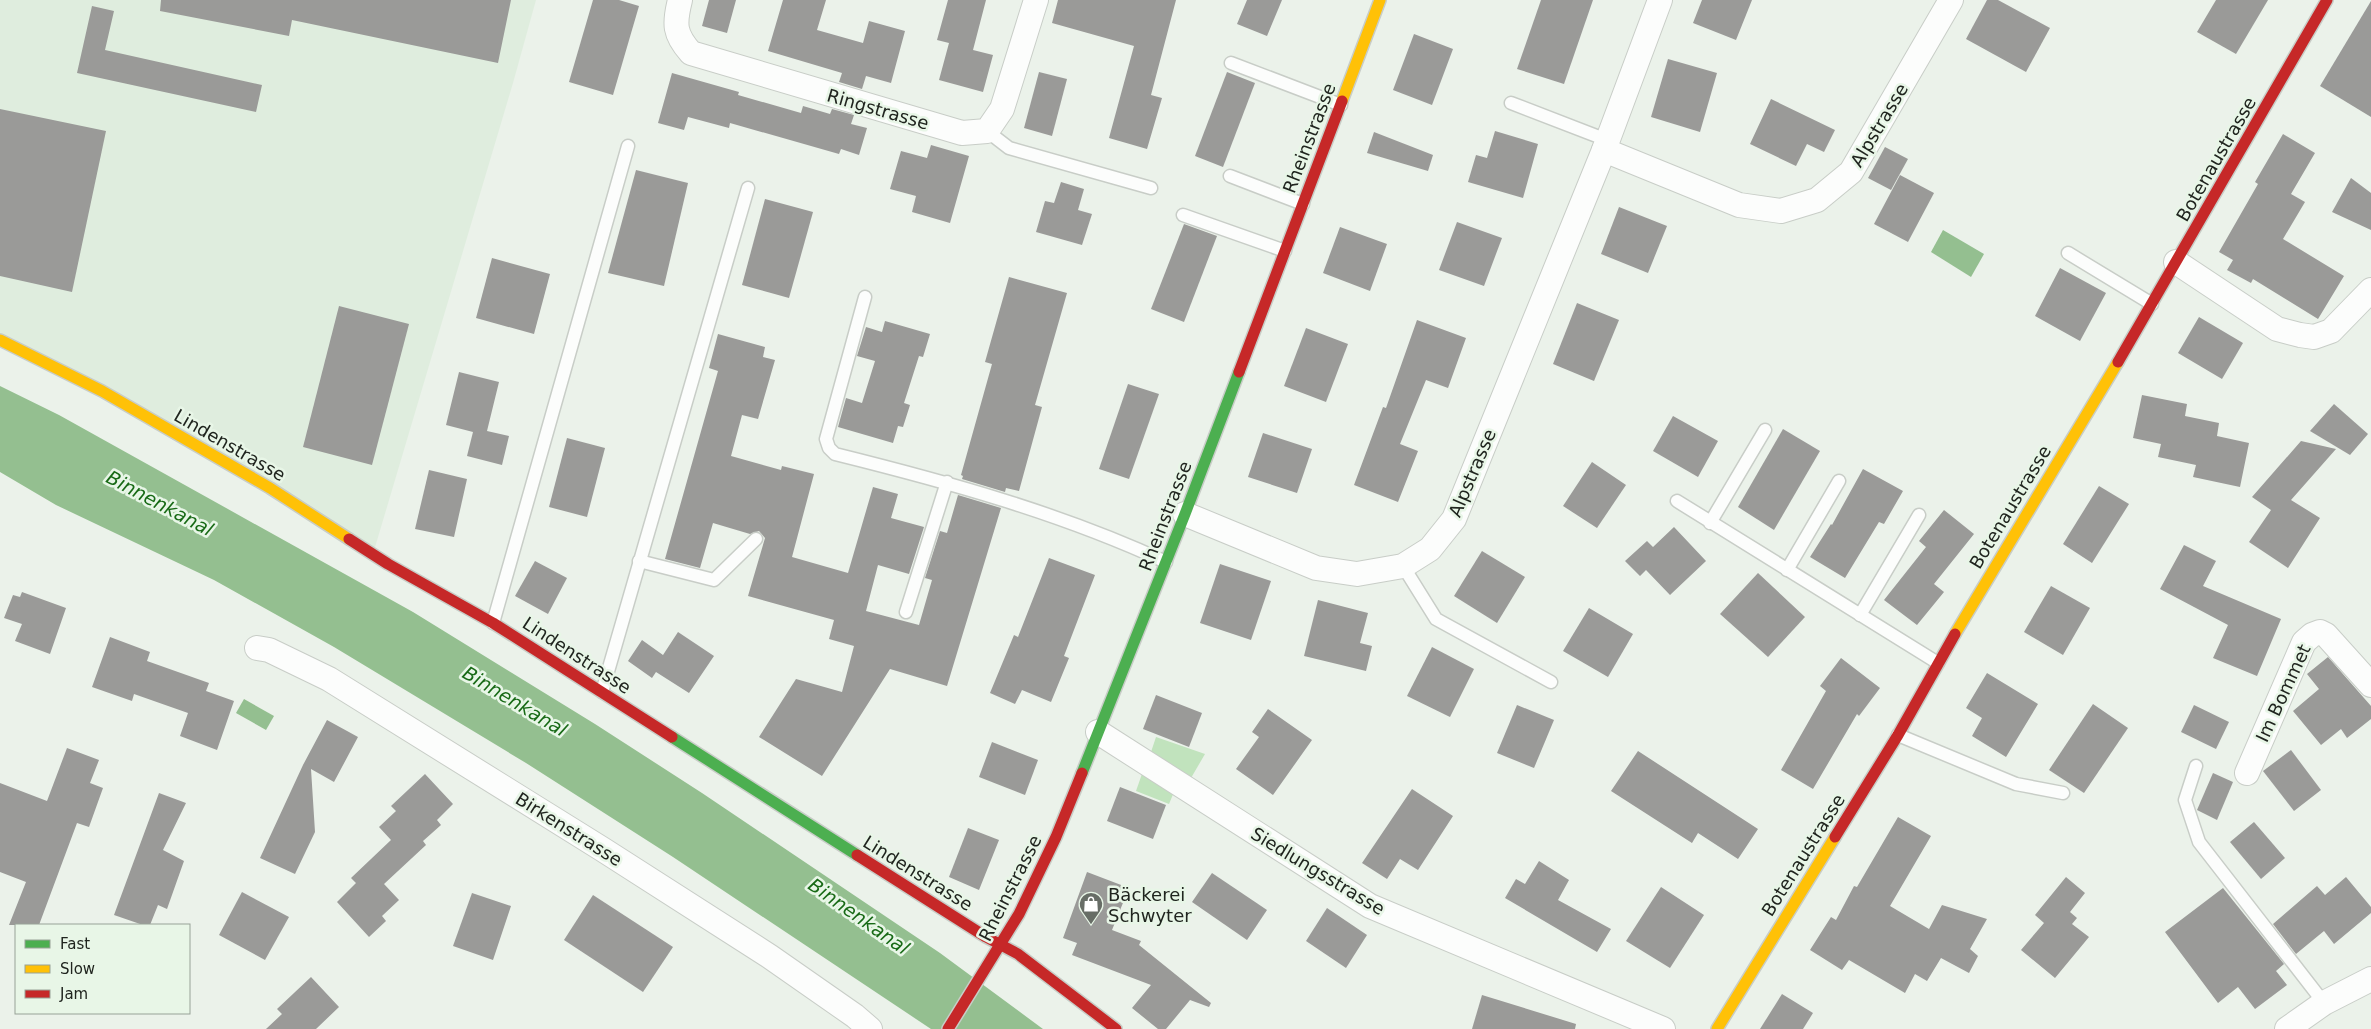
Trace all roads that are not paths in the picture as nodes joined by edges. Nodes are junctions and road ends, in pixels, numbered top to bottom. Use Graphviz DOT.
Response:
graph roads {
  1 [pos="680,0"];
  2 [pos="1036,0"];
  3 [pos="1380,0"];
  4 [pos="1660,0"];
  5 [pos="1951,0"];
  6 [pos="2327,0"];
  7 [pos="1231,63"];
  8 [pos="1511,103"];
  9 [pos="1341,105"];
  10 [pos="987,131"];
  11 [pos="1606,145"];
  12 [pos="628,146"];
  13 [pos="1230,176"];
  14 [pos="748,188"];
  15 [pos="1151,188"];
  16 [pos="1303,204"];
  17 [pos="1184,215"];
  18 [pos="1285,251"];
  19 [pos="2068,253"];
  20 [pos="2176,262"];
  21 [pos="2371,290"];
  22 [pos="865,297"];
  23 [pos="2152,304"];
  24 [pos="0,340"];
  25 [pos="1766,430"];
  26 [pos="1839,481"];
  27 [pos="947,482"];
  28 [pos="1676,501"];
  29 [pos="1185,514"];
  30 [pos="1918,515"];
  31 [pos="1710,522"];
  32 [pos="756,539"];
  33 [pos="639,561"];
  34 [pos="1166,562"];
  35 [pos="1403,566"];
  36 [pos="1787,570"];
  37 [pos="906,612"];
  38 [pos="1860,615"];
  39 [pos="493,623"];
  40 [pos="258,648"];
  41 [pos="1938,663"];
  42 [pos="1551,682"];
  43 [pos="2371,685"];
  44 [pos="602,692"];
  45 [pos="1098,732"];
  46 [pos="1898,734"];
  47 [pos="2196,766"];
  48 [pos="2247,773"];
  49 [pos="2063,794"];
  50 [pos="1000,944"];
  51 [pos="2371,979"];
  52 [pos="2324,1003"];
  53 [pos="870,1029"];
  54 [pos="948,1029"];
  55 [pos="1116,1029"];
  56 [pos="1663,1029"];
  57 [pos="1717,1029"];
  58 [pos="2287,1029"];
  1 -- 10 [label="street, Ringstrasse"];
  2 -- 10 [label="street"];
  3 -- 9 [label="street, Rheinstrasse"];
  4 -- 11 [label="street, Alpstrasse"];
  5 -- 11 [label="street, Alpstrasse"];
  6 -- 20 [label="street, Botenaustrasse"];
  7 -- 9 [label="lane"];
  8 -- 11 [label="lane"];
  9 -- 16 [label="street, Rheinstrasse"];
  10 -- 15 [label="lane"];
  11 -- 35 [label="street, Alpstrasse"];
  12 -- 39 [label="lane"];
  13 -- 16 [label="lane"];
  14 -- 33 [label="lane"];
  16 -- 18 [label="street, Rheinstrasse"];
  17 -- 18 [label="lane"];
  18 -- 29 [label="street, Rheinstrasse"];
  19 -- 23 [label="lane"];
  20 -- 21 [label="street"];
  20 -- 23 [label="street, Botenaustrasse"];
  22 -- 27 [label="lane"];
  23 -- 41 [label="street, Botenaustrasse"];
  24 -- 39 [label="street, Lindenstrasse"];
  25 -- 31 [label="lane"];
  26 -- 36 [label="lane"];
  27 -- 34 [label="lane"];
  27 -- 37 [label="lane"];
  28 -- 31 [label="lane"];
  29 -- 34 [label="street, Rheinstrasse"];
  29 -- 35 [label="street, Alpstrasse"];
  30 -- 38 [label="lane"];
  31 -- 36 [label="lane"];
  32 -- 33 [label="lane"];
  33 -- 44 [label="lane"];
  34 -- 45 [label="street, Rheinstrasse"];
  35 -- 42 [label="lane"];
  36 -- 38 [label="lane"];
  38 -- 41 [label="lane"];
  39 -- 44 [label="street, Lindenstrasse"];
  40 -- 53 [label="street, Birkenstrasse"];
  41 -- 46 [label="street, Botenaustrasse"];
  43 -- 48 [label="street, Im Bommet"];
  44 -- 50 [label="street, Lindenstrasse"];
  45 -- 50 [label="street, Rheinstrasse"];
  45 -- 56 [label="street, Siedlungsstrasse"];
  46 -- 49 [label="lane"];
  46 -- 57 [label="street, Botenaustrasse"];
  47 -- 52 [label="lane"];
  50 -- 54 [label="street, Rheinstrasse"];
  50 -- 55 [label="street, Lindenstrasse"];
  51 -- 52 [label="street"];
  52 -- 58 [label="street"];
}
